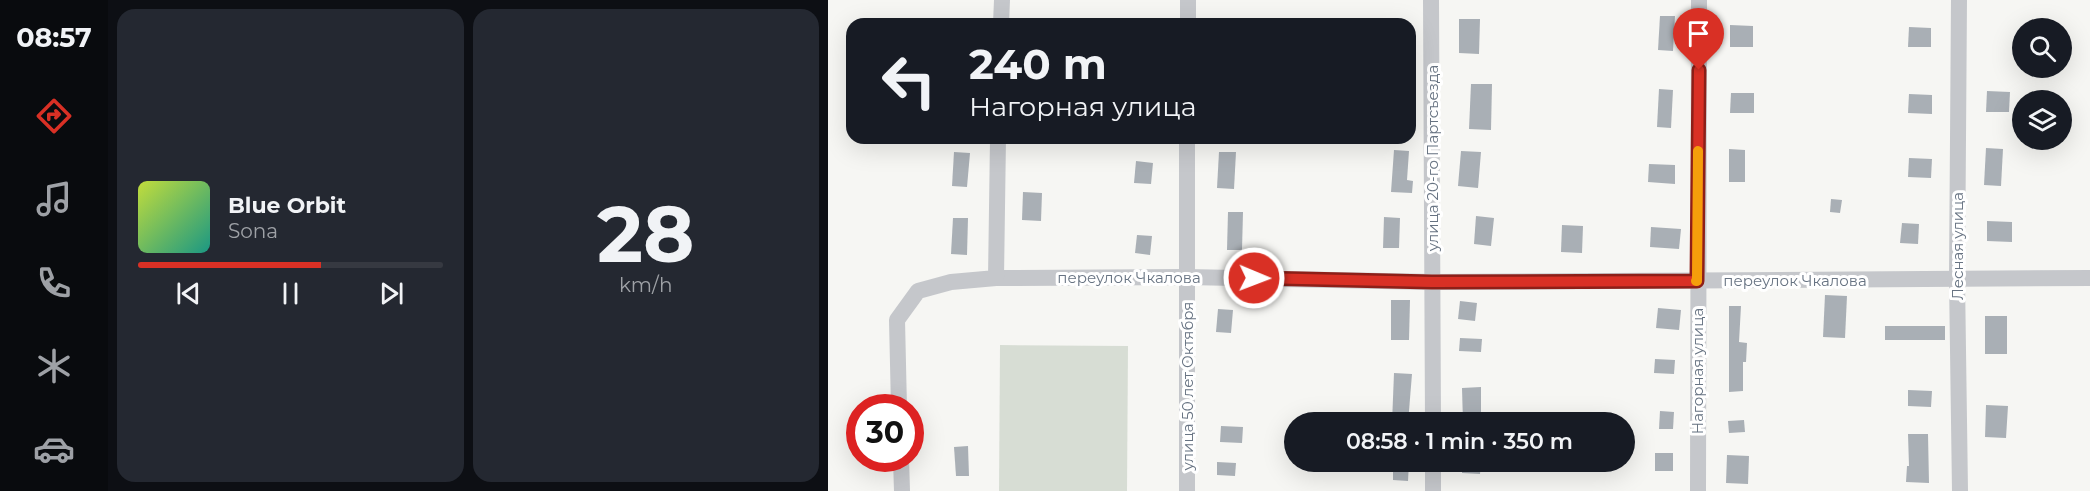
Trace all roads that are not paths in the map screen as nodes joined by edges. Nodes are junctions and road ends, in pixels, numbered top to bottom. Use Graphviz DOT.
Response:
graph roads {
  1 [pos="1002,0"];
  2 [pos="1188,0"];
  3 [pos="1431,0"];
  4 [pos="1699,0"];
  5 [pos="1959,0"];
  6 [pos="1001,18"];
  7 [pos="1188,18"];
  8 [pos="998,144"];
  9 [pos="1187,144"];
  10 [pos="1186,277"];
  11 [pos="996,278"];
  12 [pos="2090,278"];
  13 [pos="1957,279"];
  14 [pos="1697,281"];
  15 [pos="1432,282"];
  16 [pos="899,394"];
  17 [pos="1433,412"];
  18 [pos="901,472"];
  19 [pos="1433,472"];
  20 [pos="902,491"];
  21 [pos="1187,491"];
  22 [pos="1433,491"];
  23 [pos="1698,491"];
  24 [pos="1960,491"];
  1 -- 6 [label="street"];
  2 -- 7 [label="street"];
  3 -- 15 [label="street, улица 20-го Партсъезда"];
  4 -- 14 [label="street, Нагорная улица"];
  5 -- 13 [label="street, Лесная улица"];
  8 -- 11 [label="street"];
  9 -- 10 [label="street, улица 50 лет Октября"];
  10 -- 11 [label="street, переулок Чкалова"];
  10 -- 15 [label="street, переулок Чкалова"];
  10 -- 21 [label="street, улица 50 лет Октября"];
  11 -- 16 [label="street, переулок Чкалова"];
  12 -- 13 [label="street, переулок Чкалова"];
  13 -- 14 [label="street, переулок Чкалова"];
  13 -- 24 [label="street, Лесная улица"];
  14 -- 15 [label="street, переулок Чкалова"];
  14 -- 23 [label="street, Нагорная улица"];
  15 -- 17 [label="street, улица 20-го Партсъезда"];
  18 -- 20 [label="street"];
  19 -- 22 [label="street"];
}
